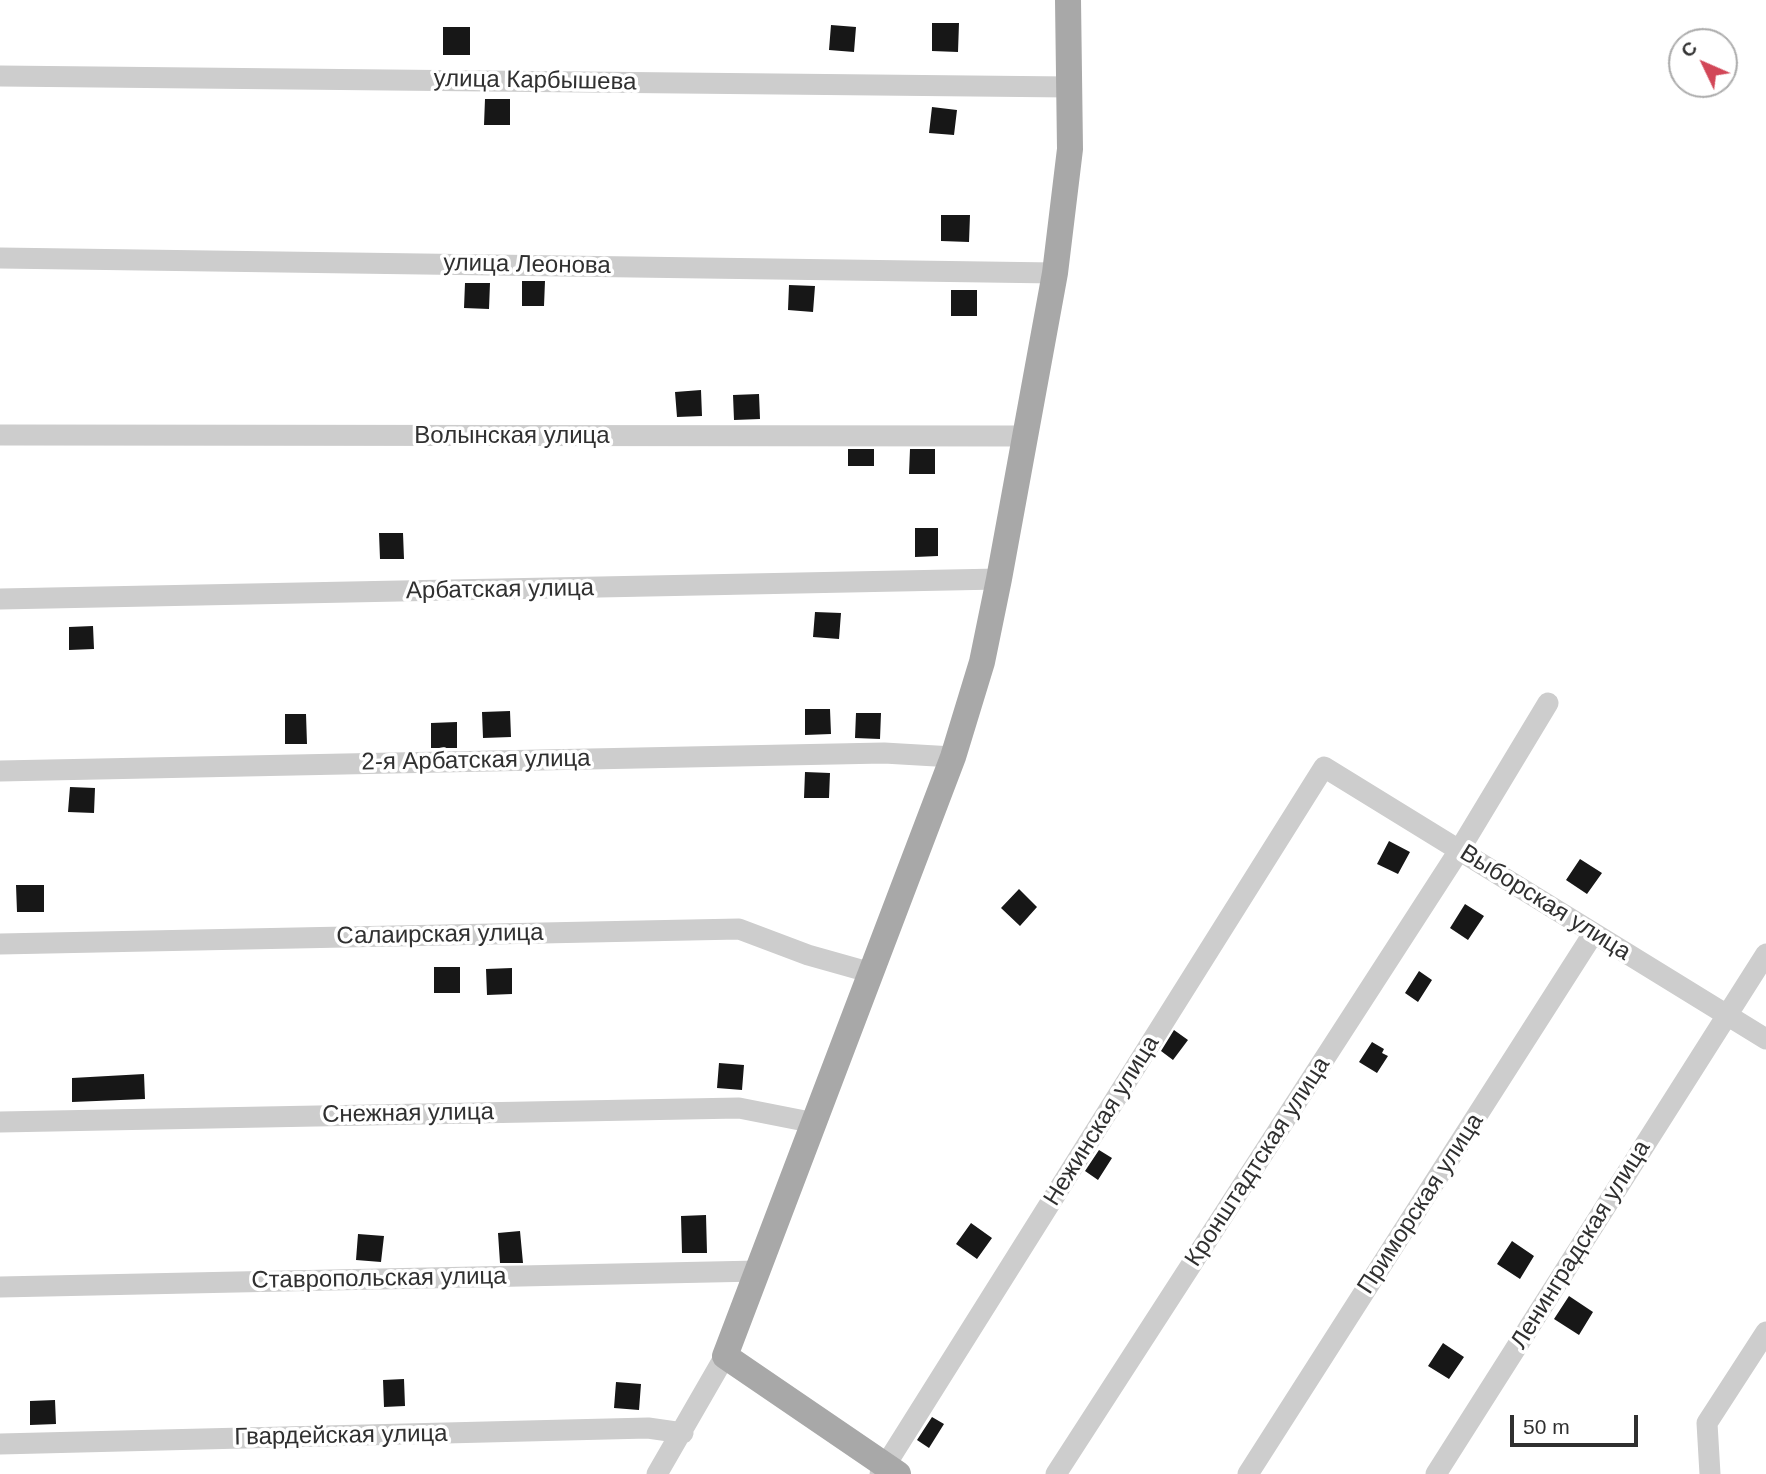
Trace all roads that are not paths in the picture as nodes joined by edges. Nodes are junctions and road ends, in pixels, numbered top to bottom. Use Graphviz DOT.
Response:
graph roads {
  1 [pos="1068,0"];
  2 [pos="0,76"];
  3 [pos="1069,87"];
  4 [pos="0,258"];
  5 [pos="1055,273"];
  6 [pos="0,435"];
  7 [pos="1024,436"];
  8 [pos="999,579"];
  9 [pos="0,599"];
  10 [pos="1548,703"];
  11 [pos="953,757"];
  12 [pos="1324,767"];
  13 [pos="0,771"];
  14 [pos="1460,849"];
  15 [pos="1593,934"];
  16 [pos="0,944"];
  17 [pos="1766,954"];
  18 [pos="872,973"];
  19 [pos="1726,1015"];
  20 [pos="1766,1039"];
  21 [pos="0,1122"];
  22 [pos="815,1123"];
  23 [pos="758,1271"];
  24 [pos="0,1287"];
  25 [pos="1766,1332"];
  26 [pos="724,1356"];
  27 [pos="682,1433"];
  28 [pos="0,1444"];
  29 [pos="888,1471"];
  30 [pos="657,1474"];
  31 [pos="1056,1474"];
  32 [pos="1248,1474"];
  33 [pos="1436,1474"];
  34 [pos="1710,1474"];
  1 -- 3 [label="main road"];
  2 -- 3 [label="street, улица Карбышева"];
  3 -- 5 [label="main road"];
  4 -- 5 [label="street, улица Леонова"];
  5 -- 7 [label="main road"];
  6 -- 7 [label="street, Волынская улица"];
  7 -- 8 [label="main road"];
  8 -- 9 [label="street, Арбатская улица"];
  8 -- 11 [label="main road"];
  10 -- 14 [label="street, Кронштадтская улица"];
  11 -- 13 [label="street, 2-я Арбатская улица"];
  11 -- 18 [label="main road"];
  12 -- 14 [label="street, Выборская улица"];
  12 -- 29 [label="street, Нежинская улица"];
  14 -- 15 [label="street, Выборская улица"];
  14 -- 31 [label="street, Кронштадтская улица"];
  15 -- 19 [label="street, Выборская улица"];
  15 -- 32 [label="street, Приморская улица"];
  16 -- 18 [label="street, Салаирская улица"];
  17 -- 19 [label="street, Ленинградская улица"];
  18 -- 22 [label="main road"];
  19 -- 20 [label="street, Выборская улица"];
  19 -- 33 [label="street, Ленинградская улица"];
  21 -- 22 [label="street, Снежная улица"];
  22 -- 23 [label="main road"];
  23 -- 24 [label="street, Ставропольская улица"];
  23 -- 26 [label="main road"];
  25 -- 34 [label="street"];
  26 -- 27 [label="street"];
  26 -- 29 [label="main road"];
  27 -- 28 [label="street, Гвардейская улица"];
  27 -- 30 [label="street"];
}
